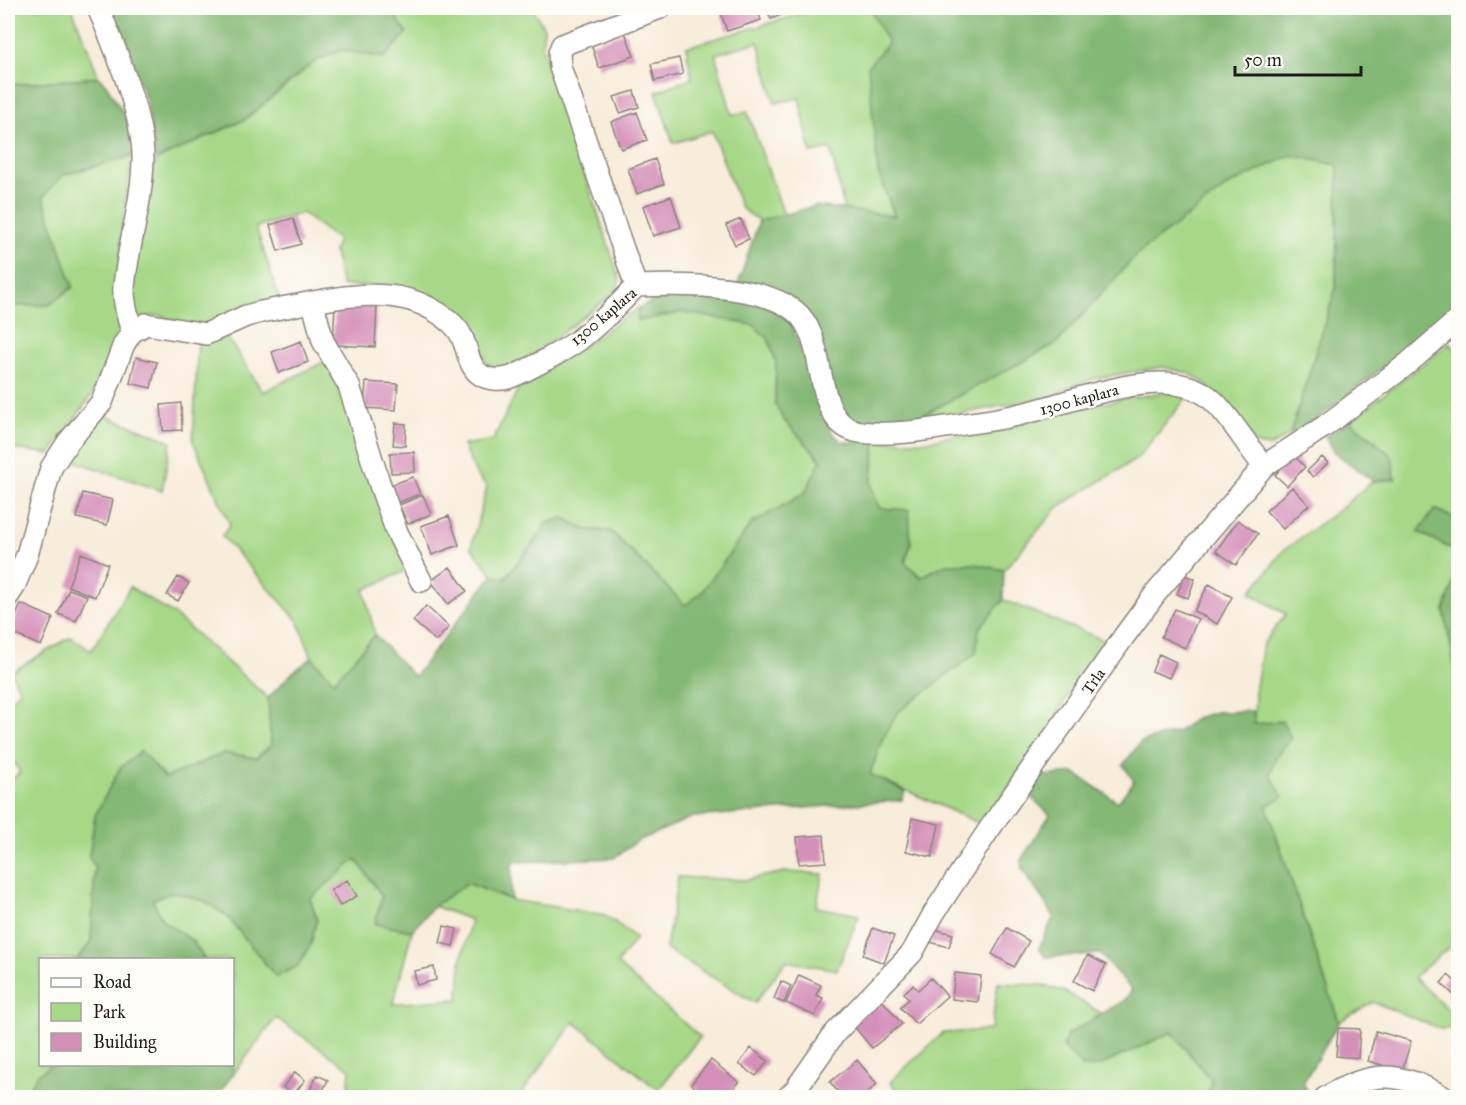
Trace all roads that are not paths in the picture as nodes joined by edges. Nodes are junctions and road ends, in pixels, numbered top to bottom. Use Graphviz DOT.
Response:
graph roads {
  1 [pos="98,8"];
  2 [pos="660,8"];
  3 [pos="636,286"];
  4 [pos="313,304"];
  5 [pos="1458,320"];
  6 [pos="132,332"];
  7 [pos="1264,466"];
  8 [pos="421,580"];
  9 [pos="8,596"];
  10 [pos="787,1098"];
  11 [pos="1325,1098"];
  12 [pos="1445,1098"];
  1 -- 6 [label="street"];
  2 -- 3 [label="street"];
  3 -- 4 [label="street, 1300 kaplara"];
  3 -- 7 [label="street, 1300 kaplara"];
  4 -- 6 [label="street, 1300 kaplara"];
  4 -- 8 [label="street"];
  5 -- 7 [label="street, Trla"];
  6 -- 9 [label="street"];
  7 -- 10 [label="street, Trla"];
  11 -- 12 [label="street"];
}
